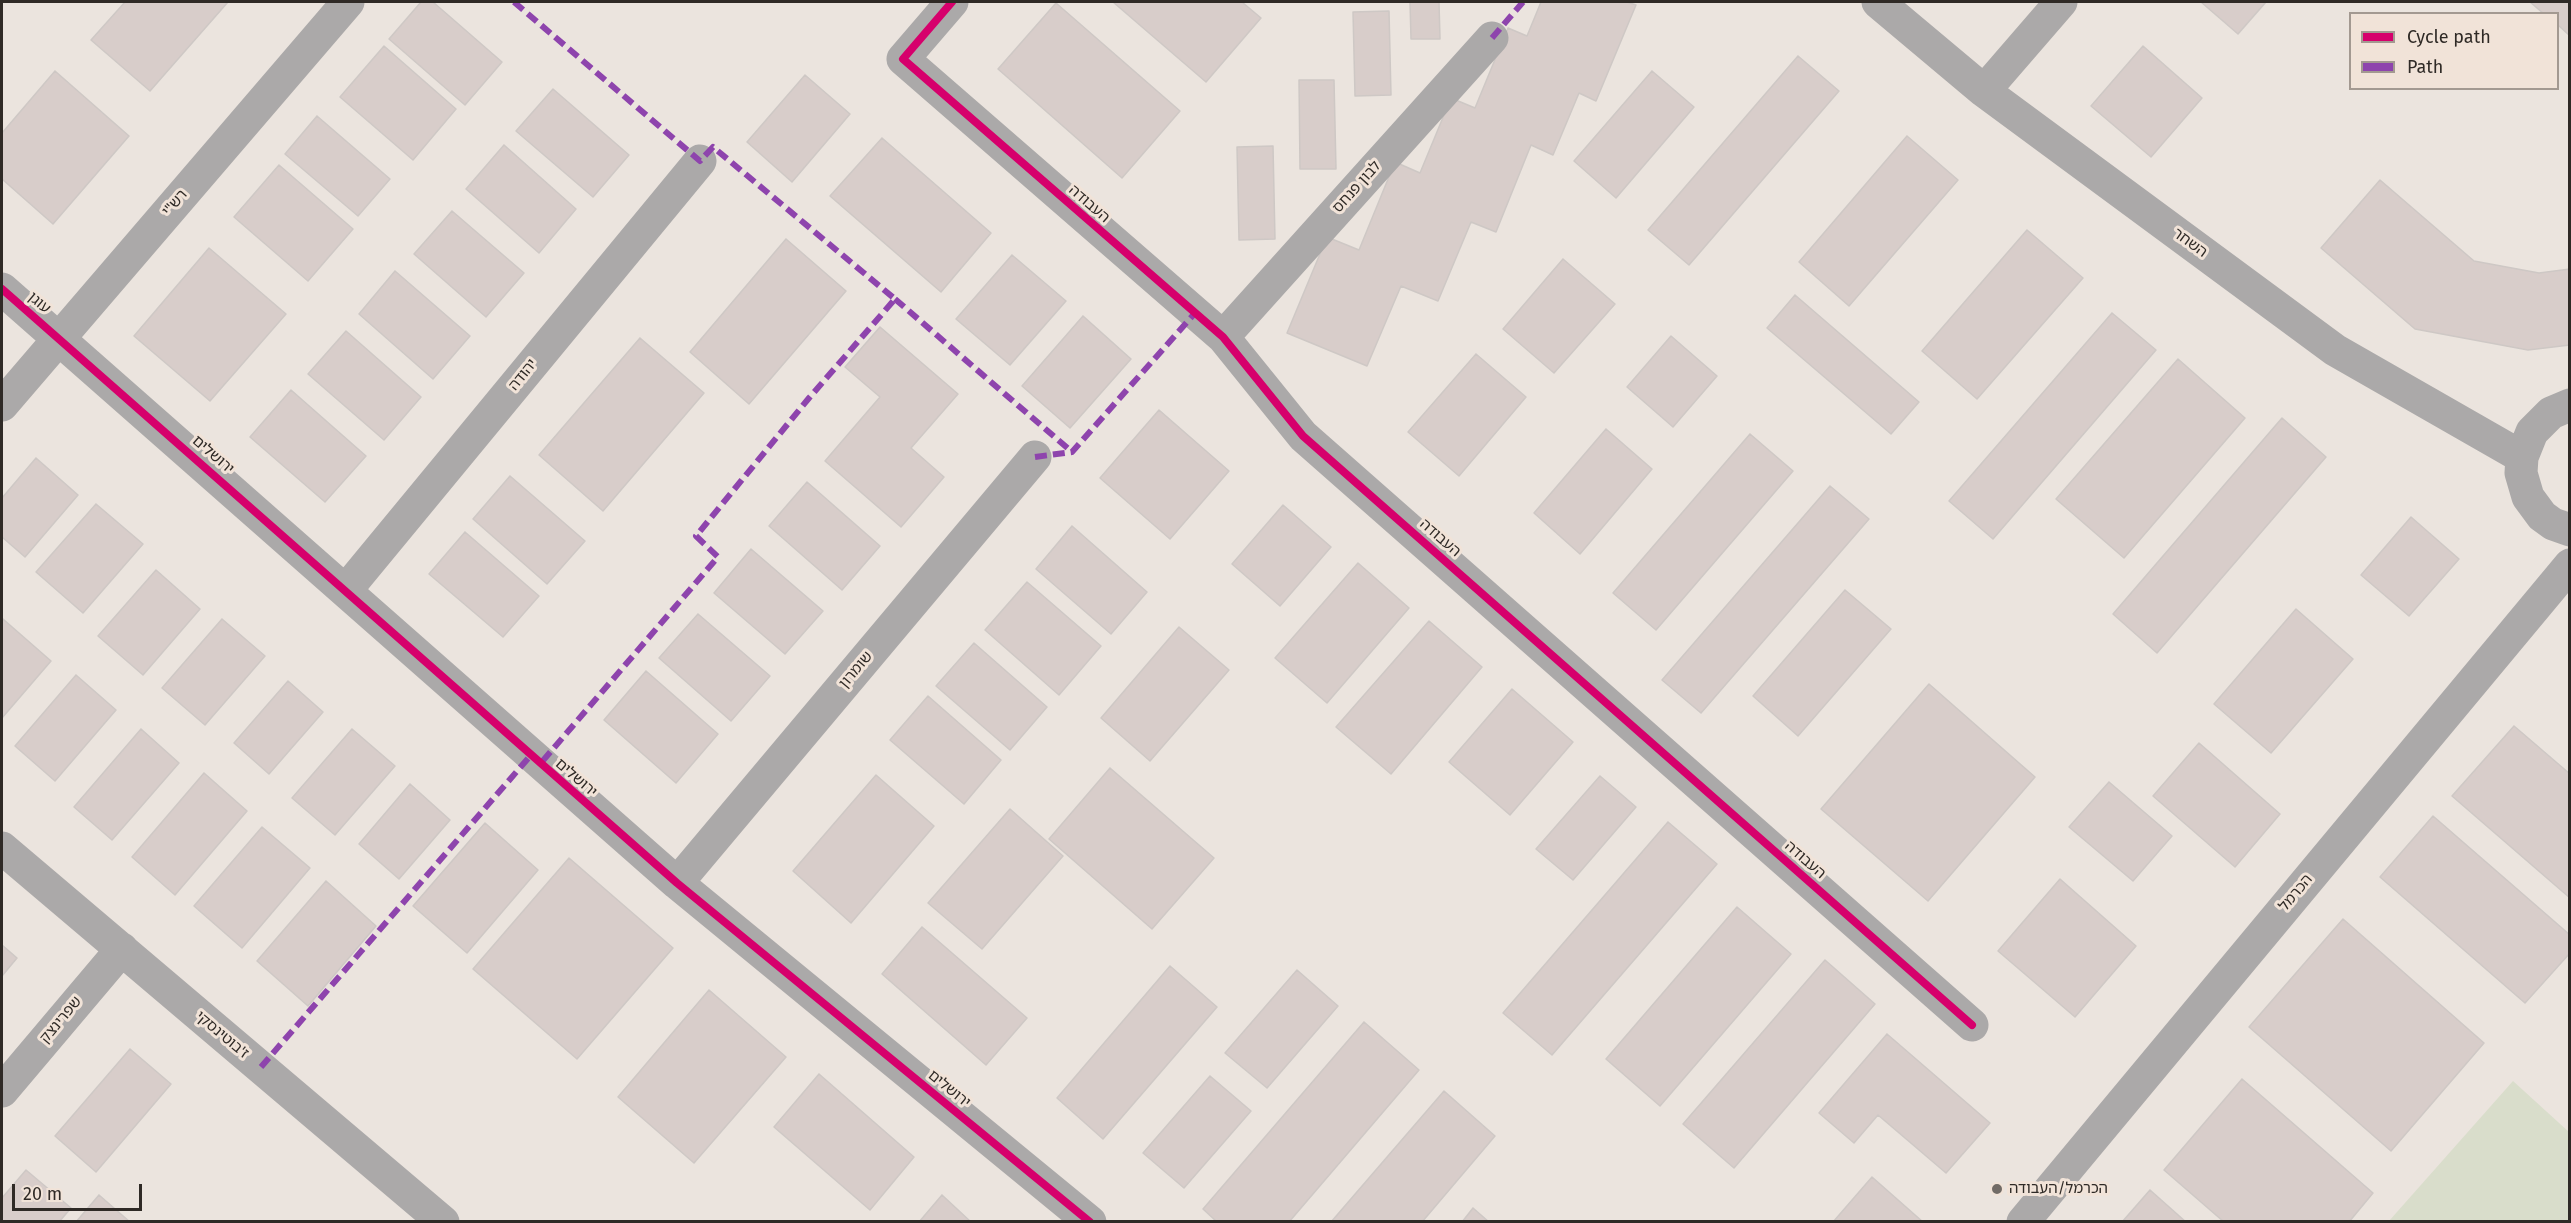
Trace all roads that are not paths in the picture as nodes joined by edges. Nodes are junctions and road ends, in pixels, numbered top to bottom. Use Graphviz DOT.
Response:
graph roads {
  1 [pos="348,2"];
  2 [pos="952,2"];
  3 [pos="1878,2"];
  4 [pos="2061,2"];
  5 [pos="1492,38"];
  6 [pos="1984,91"];
  7 [pos="700,161"];
  8 [pos="2,289"];
  9 [pos="1223,337"];
  10 [pos="59,338"];
  11 [pos="2,405"];
  12 [pos="2570,405"];
  13 [pos="2522,457"];
  14 [pos="1035,458"];
  15 [pos="2570,530"];
  16 [pos="2570,565"];
  17 [pos="346,590"];
  18 [pos="2,848"];
  19 [pos="676,883"];
  20 [pos="122,950"];
  21 [pos="1972,1025"];
  22 [pos="2,1091"];
  23 [pos="443,1221"];
  24 [pos="1090,1221"];
  25 [pos="2023,1221"];
  1 -- 10 [label="street, רש\"י"];
  2 -- 9 [label="street, העבודה"];
  3 -- 6 [label="street, השחר"];
  4 -- 6 [label="street"];
  5 -- 9 [label="street, לבון פנחס"];
  6 -- 13 [label="street, השחר"];
  7 -- 17 [label="street, יהודה"];
  8 -- 10 [label="street, עוגן"];
  9 -- 21 [label="street, העבודה"];
  10 -- 11 [label="street, רש\"י"];
  10 -- 17 [label="street, ירושלים"];
  12 -- 13 [label="street"];
  13 -- 15 [label="street"];
  14 -- 19 [label="street, שומרון"];
  16 -- 25 [label="street, הכרמל"];
  17 -- 19 [label="street, ירושלים"];
  18 -- 20 [label="street, ז'בוטינסקי"];
  19 -- 24 [label="street, ירושלים"];
  20 -- 22 [label="street, שפרינצק"];
  20 -- 23 [label="street, ז'בוטינסקי"];
}
